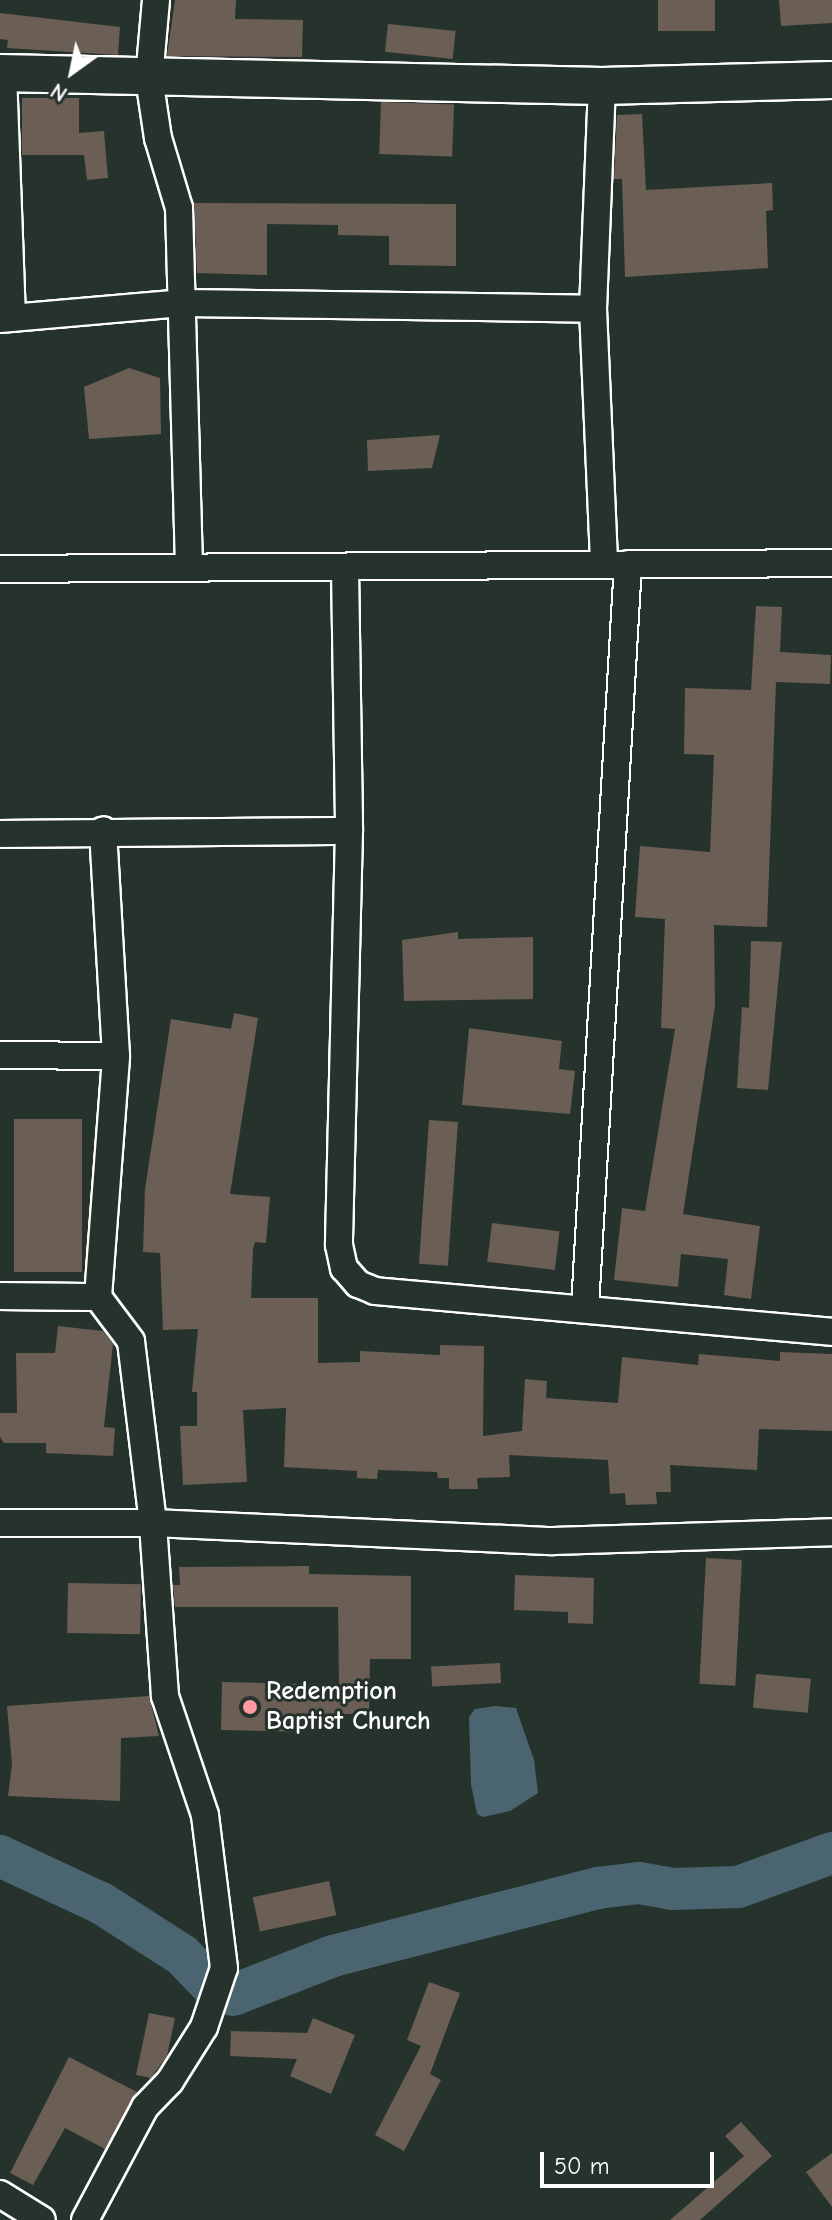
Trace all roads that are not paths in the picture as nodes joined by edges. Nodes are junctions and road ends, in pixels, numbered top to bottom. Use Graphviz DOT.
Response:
graph roads {
  1 [pos="156,0"];
  2 [pos="1,73"];
  3 [pos="149,78"];
  4 [pos="832,80"];
  5 [pos="602,86"];
  6 [pos="184,303"];
  7 [pos="593,309"];
  8 [pos="6,318"];
  9 [pos="832,563"];
  10 [pos="616,564"];
  11 [pos="189,568"];
  12 [pos="345,568"];
  13 [pos="0,569"];
  14 [pos="103,830"];
  15 [pos="349,831"];
  16 [pos="0,834"];
  17 [pos="0,1055"];
  18 [pos="116,1056"];
  19 [pos="0,1296"];
  20 [pos="98,1297"];
  21 [pos="585,1307"];
  22 [pos="832,1332"];
  23 [pos="0,1523"];
  24 [pos="153,1523"];
  25 [pos="832,1532"];
  26 [pos="0,2194"];
  27 [pos="42,2220"];
  28 [pos="85,2220"];
  1 -- 3 [label="street"];
  2 -- 3 [label="street"];
  2 -- 8 [label="street"];
  3 -- 5 [label="street"];
  3 -- 6 [label="street"];
  4 -- 5 [label="street"];
  5 -- 7 [label="street"];
  6 -- 7 [label="street"];
  6 -- 8 [label="street"];
  6 -- 11 [label="street"];
  7 -- 10 [label="street"];
  9 -- 10 [label="street"];
  10 -- 12 [label="street"];
  10 -- 21 [label="street"];
  11 -- 12 [label="street"];
  11 -- 13 [label="street"];
  12 -- 15 [label="street"];
  14 -- 15 [label="street"];
  14 -- 16 [label="street"];
  14 -- 18 [label="street"];
  15 -- 21 [label="street"];
  17 -- 18 [label="street"];
  18 -- 20 [label="street"];
  19 -- 20 [label="street"];
  20 -- 24 [label="street"];
  21 -- 22 [label="street"];
  23 -- 24 [label="street"];
  24 -- 25 [label="street"];
  24 -- 28 [label="street"];
  26 -- 27 [label="street"];
}
